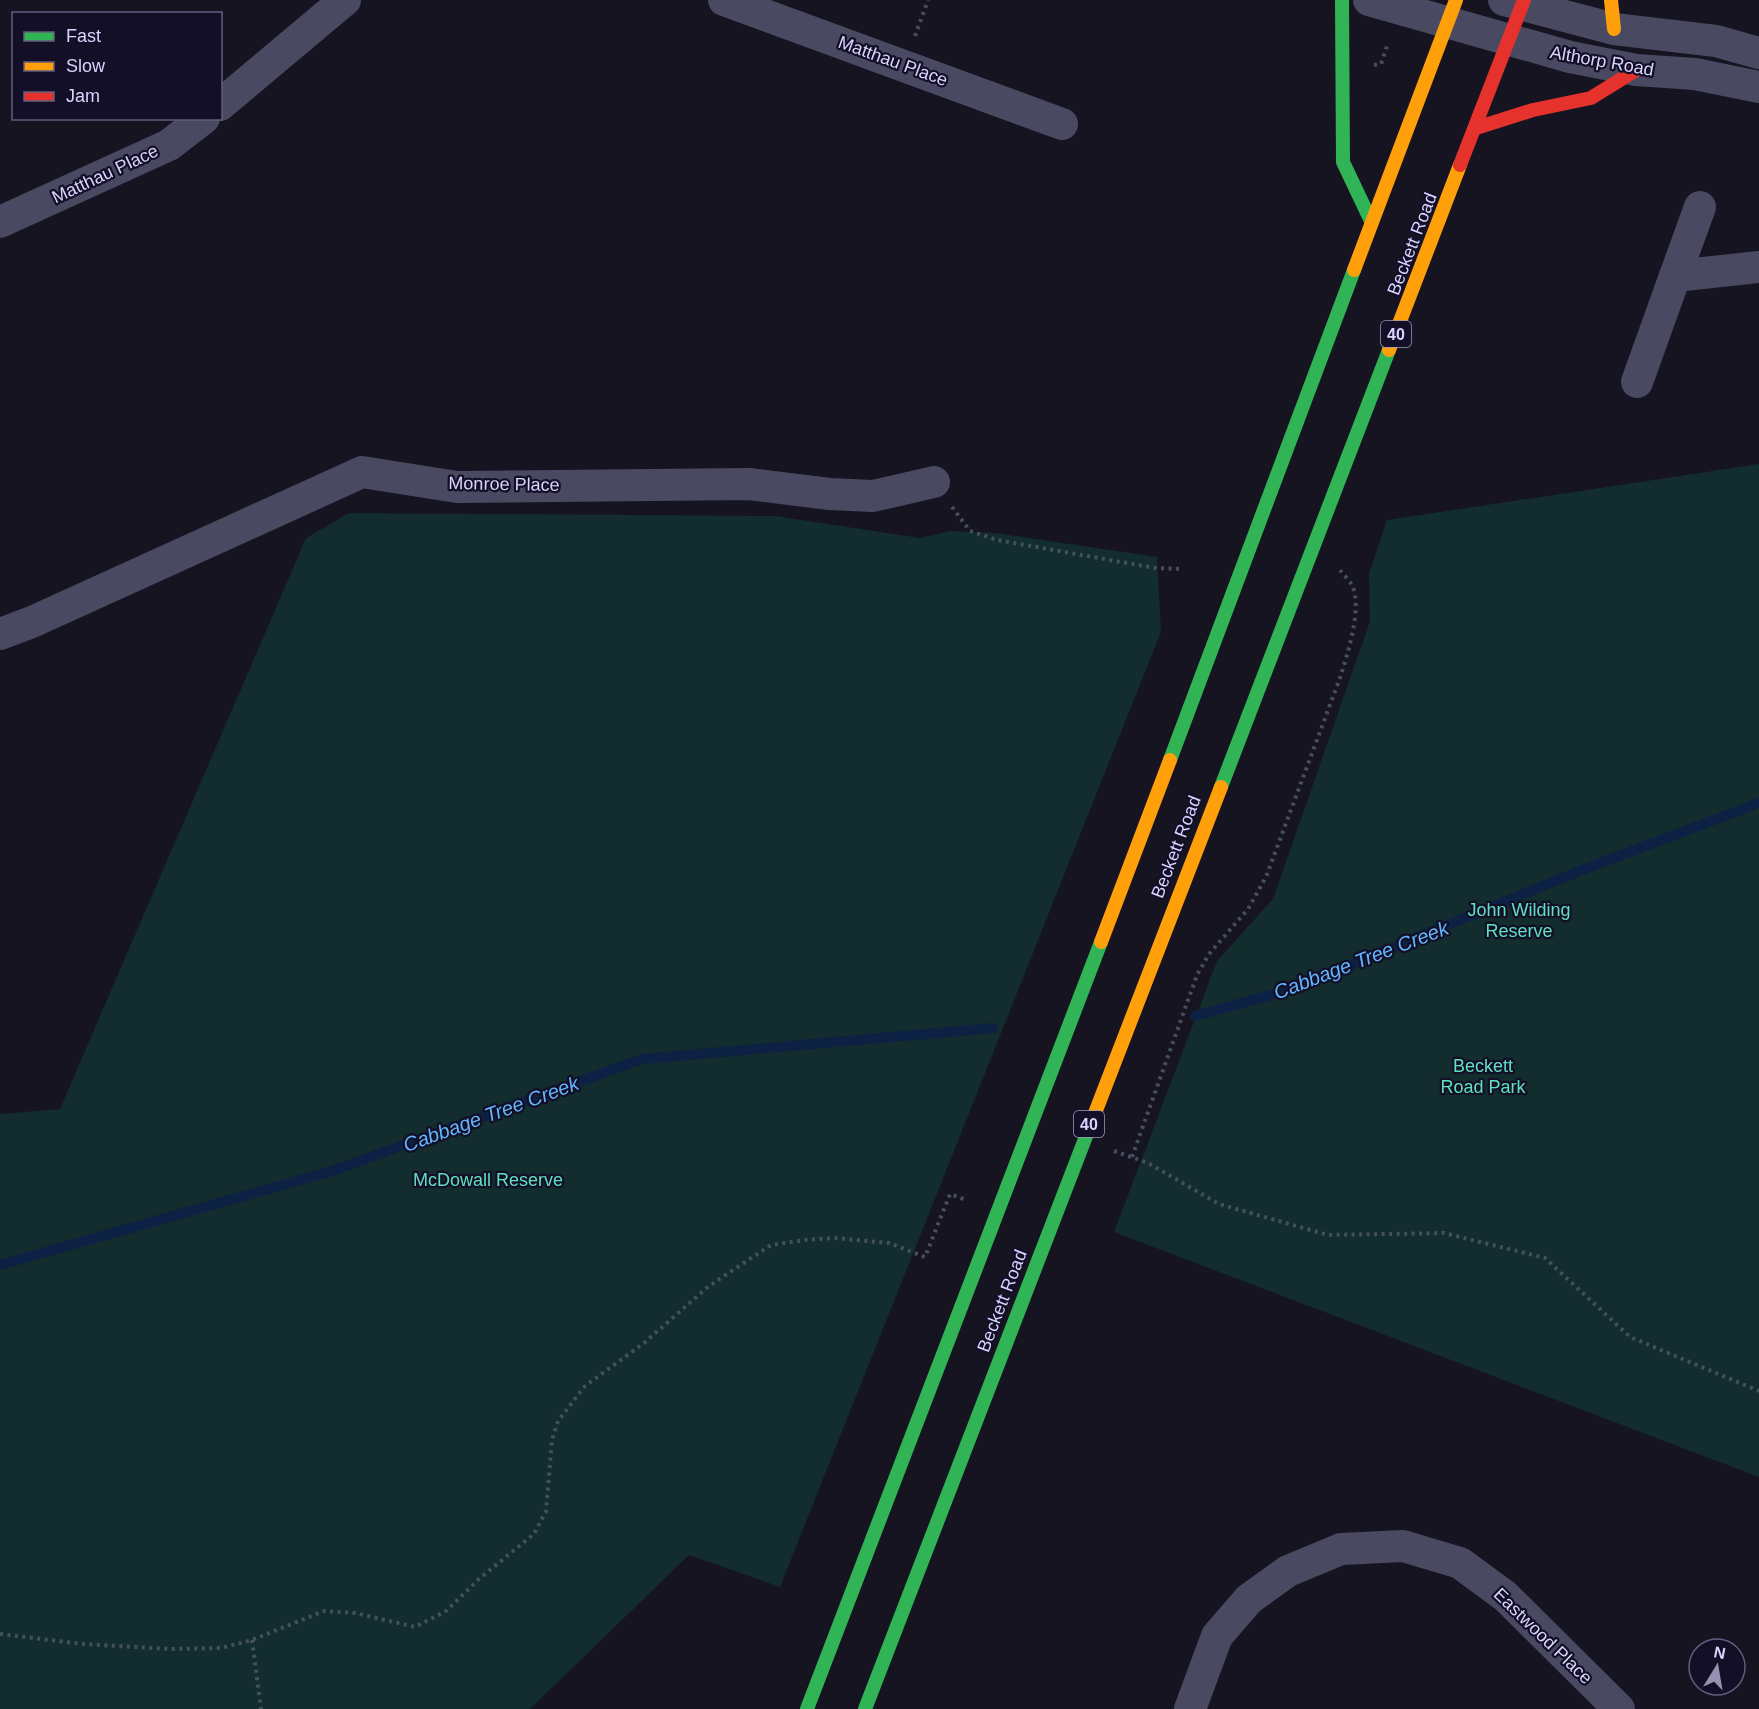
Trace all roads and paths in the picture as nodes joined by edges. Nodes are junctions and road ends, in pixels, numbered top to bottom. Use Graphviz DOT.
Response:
graph roads {
  1 [pos="345,0"];
  2 [pos="724,0"];
  3 [pos="1342,0"];
  4 [pos="1369,0"];
  5 [pos="1516,2"];
  6 [pos="1452,12"];
  7 [pos="1612,14"];
  8 [pos="1509,41"];
  9 [pos="1759,53"];
  10 [pos="1636,70"];
  11 [pos="1759,87"];
  12 [pos="222,103"];
  13 [pos="201,120"];
  14 [pos="1062,124"];
  15 [pos="1476,128"];
  16 [pos="1700,207"];
  17 [pos="1371,221"];
  18 [pos="0,222"];
  19 [pos="1759,267"];
  20 [pos="1675,276"];
  21 [pos="1637,382"];
  22 [pos="934,482"];
  23 [pos="1183,569"];
  24 [pos="1352,586"];
  25 [pos="0,634"];
  26 [pos="1108,1149"];
  27 [pos="1132,1157"];
  28 [pos="970,1201"];
  29 [pos="1759,1391"];
  30 [pos="0,1634"];
  31 [pos="252,1640"];
  32 [pos="261,1709"];
  33 [pos="807,1709"];
  34 [pos="866,1709"];
  35 [pos="1190,1709"];
  36 [pos="1619,1709"];
  1 -- 12 [label="street"];
  2 -- 14 [label="street, Matthau Place"];
  3 -- 17 [label="main road"];
  4 -- 6 [label="street, Althorp Road"];
  5 -- 7 [label="street, Althorp Road"];
  5 -- 8 [label="main road, Beckett Road / 40"];
  6 -- 8 [label="street, Althorp Road"];
  6 -- 17 [label="main road, Beckett Road"];
  7 -- 9 [label="street, Althorp Road"];
  8 -- 10 [label="street, Althorp Road"];
  8 -- 15 [label="main road, Beckett Road / 40"];
  10 -- 11 [label="street, Althorp Road"];
  10 -- 15 [label="main road"];
  13 -- 18 [label="street, Matthau Place"];
  15 -- 34 [label="main road, Beckett Road / 40"];
  16 -- 20 [label="street"];
  17 -- 33 [label="main road, Beckett Road"];
  19 -- 20 [label="street"];
  20 -- 21 [label="street"];
  22 -- 23 [label="path"];
  22 -- 25 [label="street, Monroe Place"];
  24 -- 27 [label="path"];
  26 -- 27 [label="path"];
  27 -- 29 [label="path"];
  28 -- 31 [label="path"];
  30 -- 31 [label="path"];
  31 -- 32 [label="path"];
  35 -- 36 [label="street, Eastwood Place"];
}
